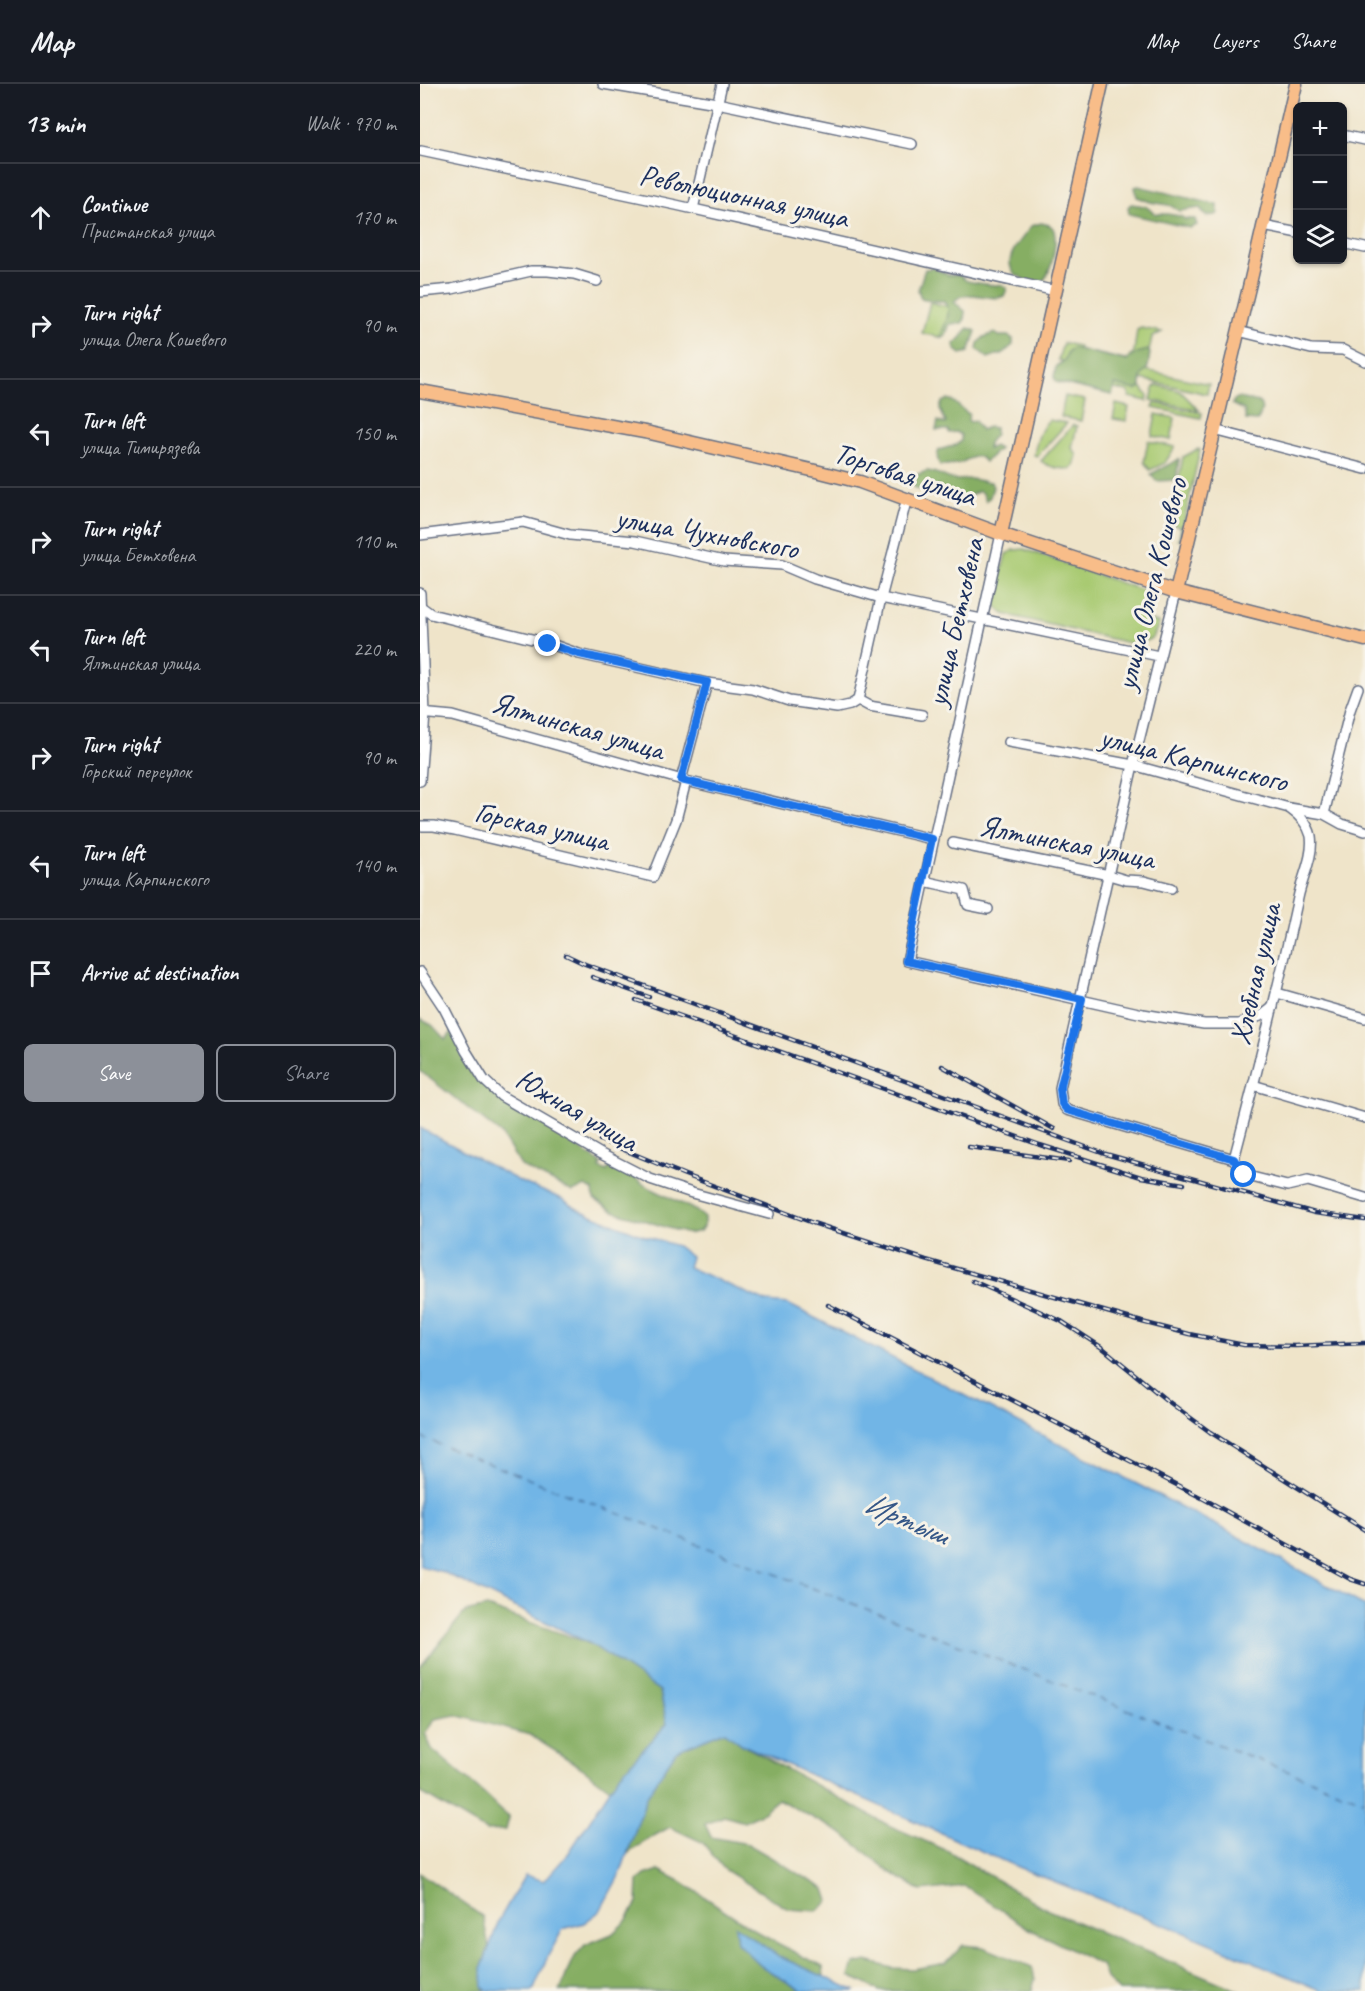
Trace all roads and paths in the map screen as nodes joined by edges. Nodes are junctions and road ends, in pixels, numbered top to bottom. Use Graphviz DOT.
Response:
graph roads {
  1 [pos="603,84"];
  2 [pos="722,84"];
  3 [pos="1102,84"];
  4 [pos="1296,84"];
  5 [pos="717,103"];
  6 [pos="1292,123"];
  7 [pos="1347,136"];
  8 [pos="1365,140"];
  9 [pos="912,144"];
  10 [pos="421,151"];
  11 [pos="693,209"];
  12 [pos="1263,226"];
  13 [pos="1293,232"];
  14 [pos="1347,244"];
  15 [pos="1365,248"];
  16 [pos="597,280"];
  17 [pos="1056,291"];
  18 [pos="420,292"];
  19 [pos="1238,331"];
  20 [pos="1365,361"];
  21 [pos="420,391"];
  22 [pos="1214,430"];
  23 [pos="1365,469"];
  24 [pos="907,498"];
  25 [pos="1001,534"];
  26 [pos="420,535"];
  27 [pos="1176,592"];
  28 [pos="420,593"];
  29 [pos="881,598"];
  30 [pos="420,606"];
  31 [pos="983,620"];
  32 [pos="1365,640"];
  33 [pos="1160,656"];
  34 [pos="707,682"];
  35 [pos="1358,687"];
  36 [pos="858,700"];
  37 [pos="423,714"];
  38 [pos="922,715"];
  39 [pos="1009,742"];
  40 [pos="1133,765"];
  41 [pos="420,781"];
  42 [pos="683,781"];
  43 [pos="1289,808"];
  44 [pos="1323,814"];
  45 [pos="420,826"];
  46 [pos="1365,831"];
  47 [pos="932,839"];
  48 [pos="953,843"];
  49 [pos="1109,875"];
  50 [pos="924,881"];
  51 [pos="1171,888"];
  52 [pos="988,909"];
  53 [pos="420,972"];
  54 [pos="1277,993"];
  55 [pos="1082,999"];
  56 [pos="1273,1007"];
  57 [pos="1365,1018"];
  58 [pos="1253,1085"];
  59 [pos="1365,1118"];
  60 [pos="1234,1159"];
  61 [pos="1365,1198"];
  62 [pos="769,1214"];
  1 -- 5 [label="street"];
  2 -- 5 [label="street"];
  3 -- 17 [label="main road, улица Бетховена"];
  4 -- 6 [label="main road, улица Олега Кошевого"];
  5 -- 9 [label="street"];
  5 -- 11 [label="street"];
  6 -- 12 [label="main road, улица Олега Кошевого"];
  7 -- 8 [label="street"];
  10 -- 11 [label="street, Революционная улица"];
  11 -- 17 [label="street, Революционная улица"];
  12 -- 13 [label="street"];
  12 -- 19 [label="main road, улица Олега Кошевого"];
  14 -- 15 [label="street"];
  16 -- 18 [label="street"];
  17 -- 25 [label="main road, улица Бетховена"];
  19 -- 20 [label="street"];
  19 -- 22 [label="main road, улица Олега Кошевого"];
  21 -- 24 [label="main road, Торговая улица"];
  22 -- 23 [label="street"];
  22 -- 27 [label="main road, улица Олега Кошевого"];
  24 -- 25 [label="main road, Торговая улица"];
  24 -- 29 [label="street"];
  25 -- 27 [label="main road, Торговая улица"];
  25 -- 31 [label="street, улица Бетховена"];
  26 -- 29 [label="street, улица Чухновского"];
  27 -- 32 [label="main road, Торговая улица"];
  27 -- 33 [label="street, улица Олега Кошевого"];
  28 -- 30 [label="street"];
  29 -- 31 [label="street, улица Чухновского"];
  29 -- 36 [label="street"];
  30 -- 34 [label="street"];
  30 -- 37 [label="street"];
  31 -- 33 [label="street, улица Чухновского"];
  31 -- 47 [label="street, улица Бетховена"];
  33 -- 40 [label="street, улица Олега Кошевого"];
  34 -- 36 [label="street"];
  34 -- 42 [label="street"];
  35 -- 44 [label="street"];
  36 -- 38 [label="street"];
  37 -- 41 [label="street"];
  37 -- 42 [label="street, Ялтинская улица"];
  39 -- 40 [label="street, улица Карпинского"];
  40 -- 43 [label="street, улица Карпинского"];
  40 -- 49 [label="street, улица Олега Кошевого"];
  42 -- 45 [label="street, Горская улица"];
  42 -- 47 [label="street, Ялтинская улица"];
  43 -- 44 [label="street, улица Карпинского"];
  43 -- 54 [label="street, Хлебная улица"];
  44 -- 46 [label="street, улица Карпинского"];
  47 -- 50 [label="street, улица Бетховена"];
  48 -- 49 [label="street, Ялтинская улица"];
  49 -- 51 [label="street, Ялтинская улица"];
  49 -- 55 [label="street, улица Олега Кошевого"];
  50 -- 52 [label="street"];
  50 -- 55 [label="street, улица Бетховена"];
  53 -- 62 [label="street, Южная улица"];
  54 -- 56 [label="street, Хлебная улица"];
  54 -- 57 [label="street"];
  55 -- 56 [label="street"];
  55 -- 60 [label="street, улица Олега Кошевого"];
  56 -- 58 [label="street, Хлебная улица"];
  58 -- 59 [label="street"];
  58 -- 60 [label="street, Хлебная улица"];
  60 -- 61 [label="street"];
}
